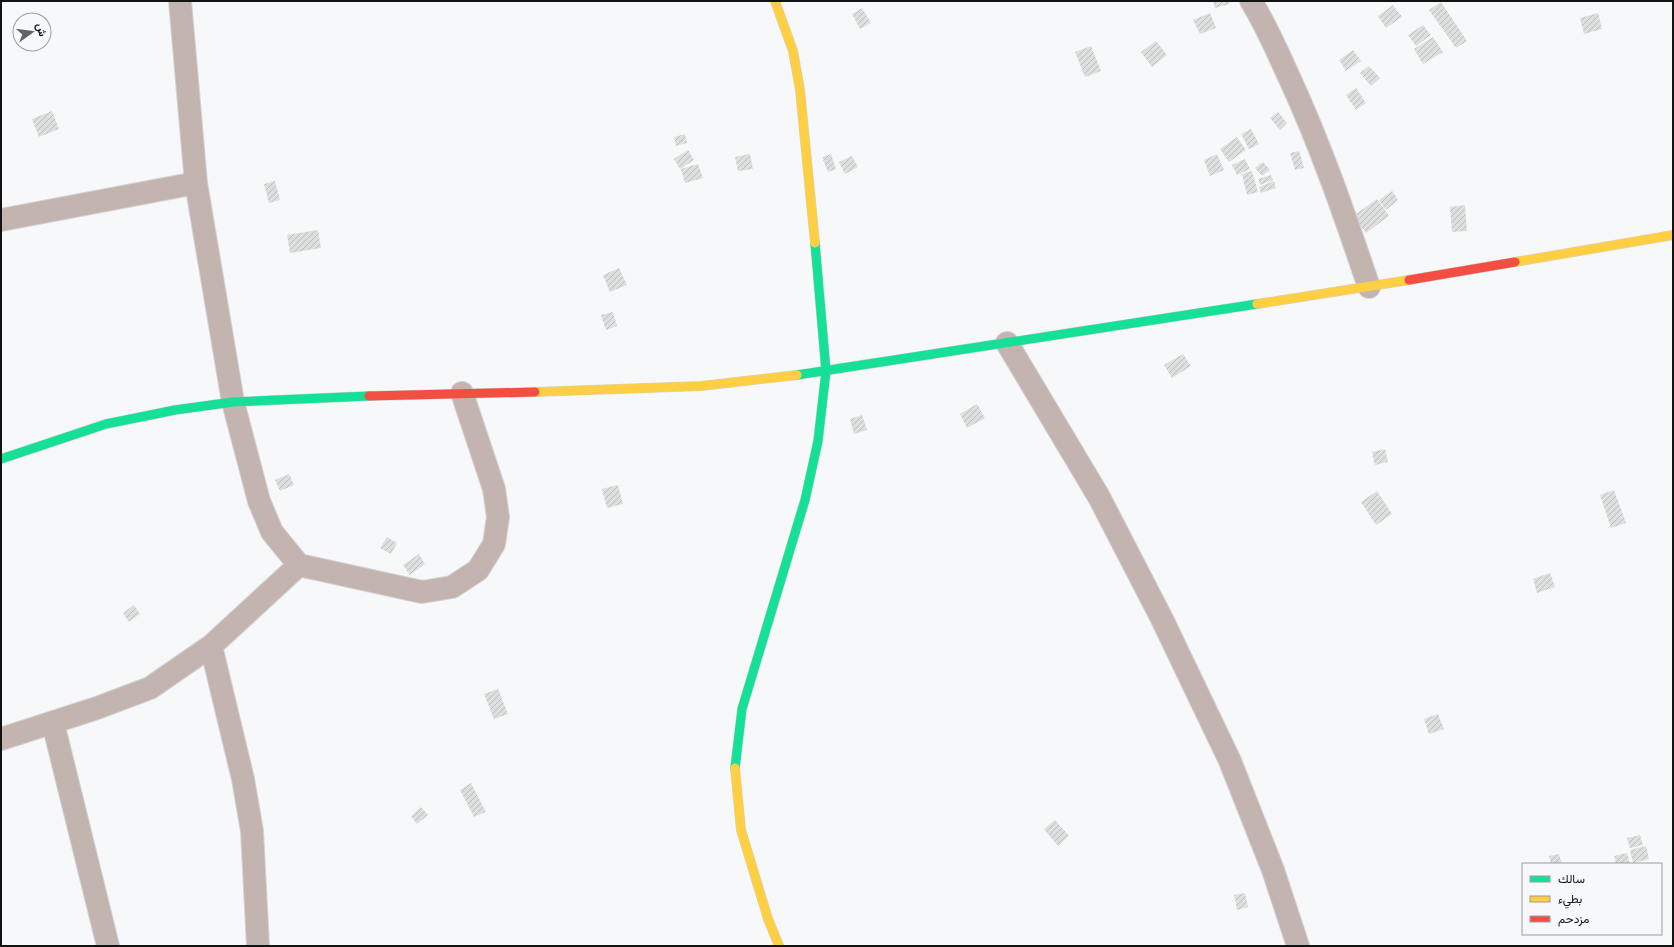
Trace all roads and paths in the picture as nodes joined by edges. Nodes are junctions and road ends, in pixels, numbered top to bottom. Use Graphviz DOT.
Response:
graph roads {
  1 [pos="180,1"];
  2 [pos="1250,1"];
  3 [pos="780,3"];
  4 [pos="196,183"];
  5 [pos="1,220"];
  6 [pos="1673,235"];
  7 [pos="1369,288"];
  8 [pos="1007,343"];
  9 [pos="826,371"];
  10 [pos="462,393"];
  11 [pos="233,402"];
  12 [pos="1,459"];
  13 [pos="299,565"];
  14 [pos="211,646"];
  15 [pos="52,723"];
  16 [pos="1,739"];
  17 [pos="108,946"];
  18 [pos="258,946"];
  19 [pos="779,946"];
  20 [pos="1298,946"];
  1 -- 4 [label="street"];
  2 -- 7 [label="street"];
  3 -- 9 [label="street"];
  4 -- 5 [label="street"];
  4 -- 11 [label="street"];
  6 -- 7 [label="street"];
  7 -- 8 [label="street"];
  8 -- 9 [label="street"];
  8 -- 20 [label="street"];
  9 -- 10 [label="street"];
  9 -- 19 [label="street"];
  10 -- 11 [label="street"];
  10 -- 13 [label="street"];
  11 -- 12 [label="street"];
  11 -- 13 [label="street"];
  13 -- 14 [label="street"];
  14 -- 15 [label="street"];
  14 -- 18 [label="street"];
  15 -- 16 [label="street"];
  15 -- 17 [label="street"];
}
